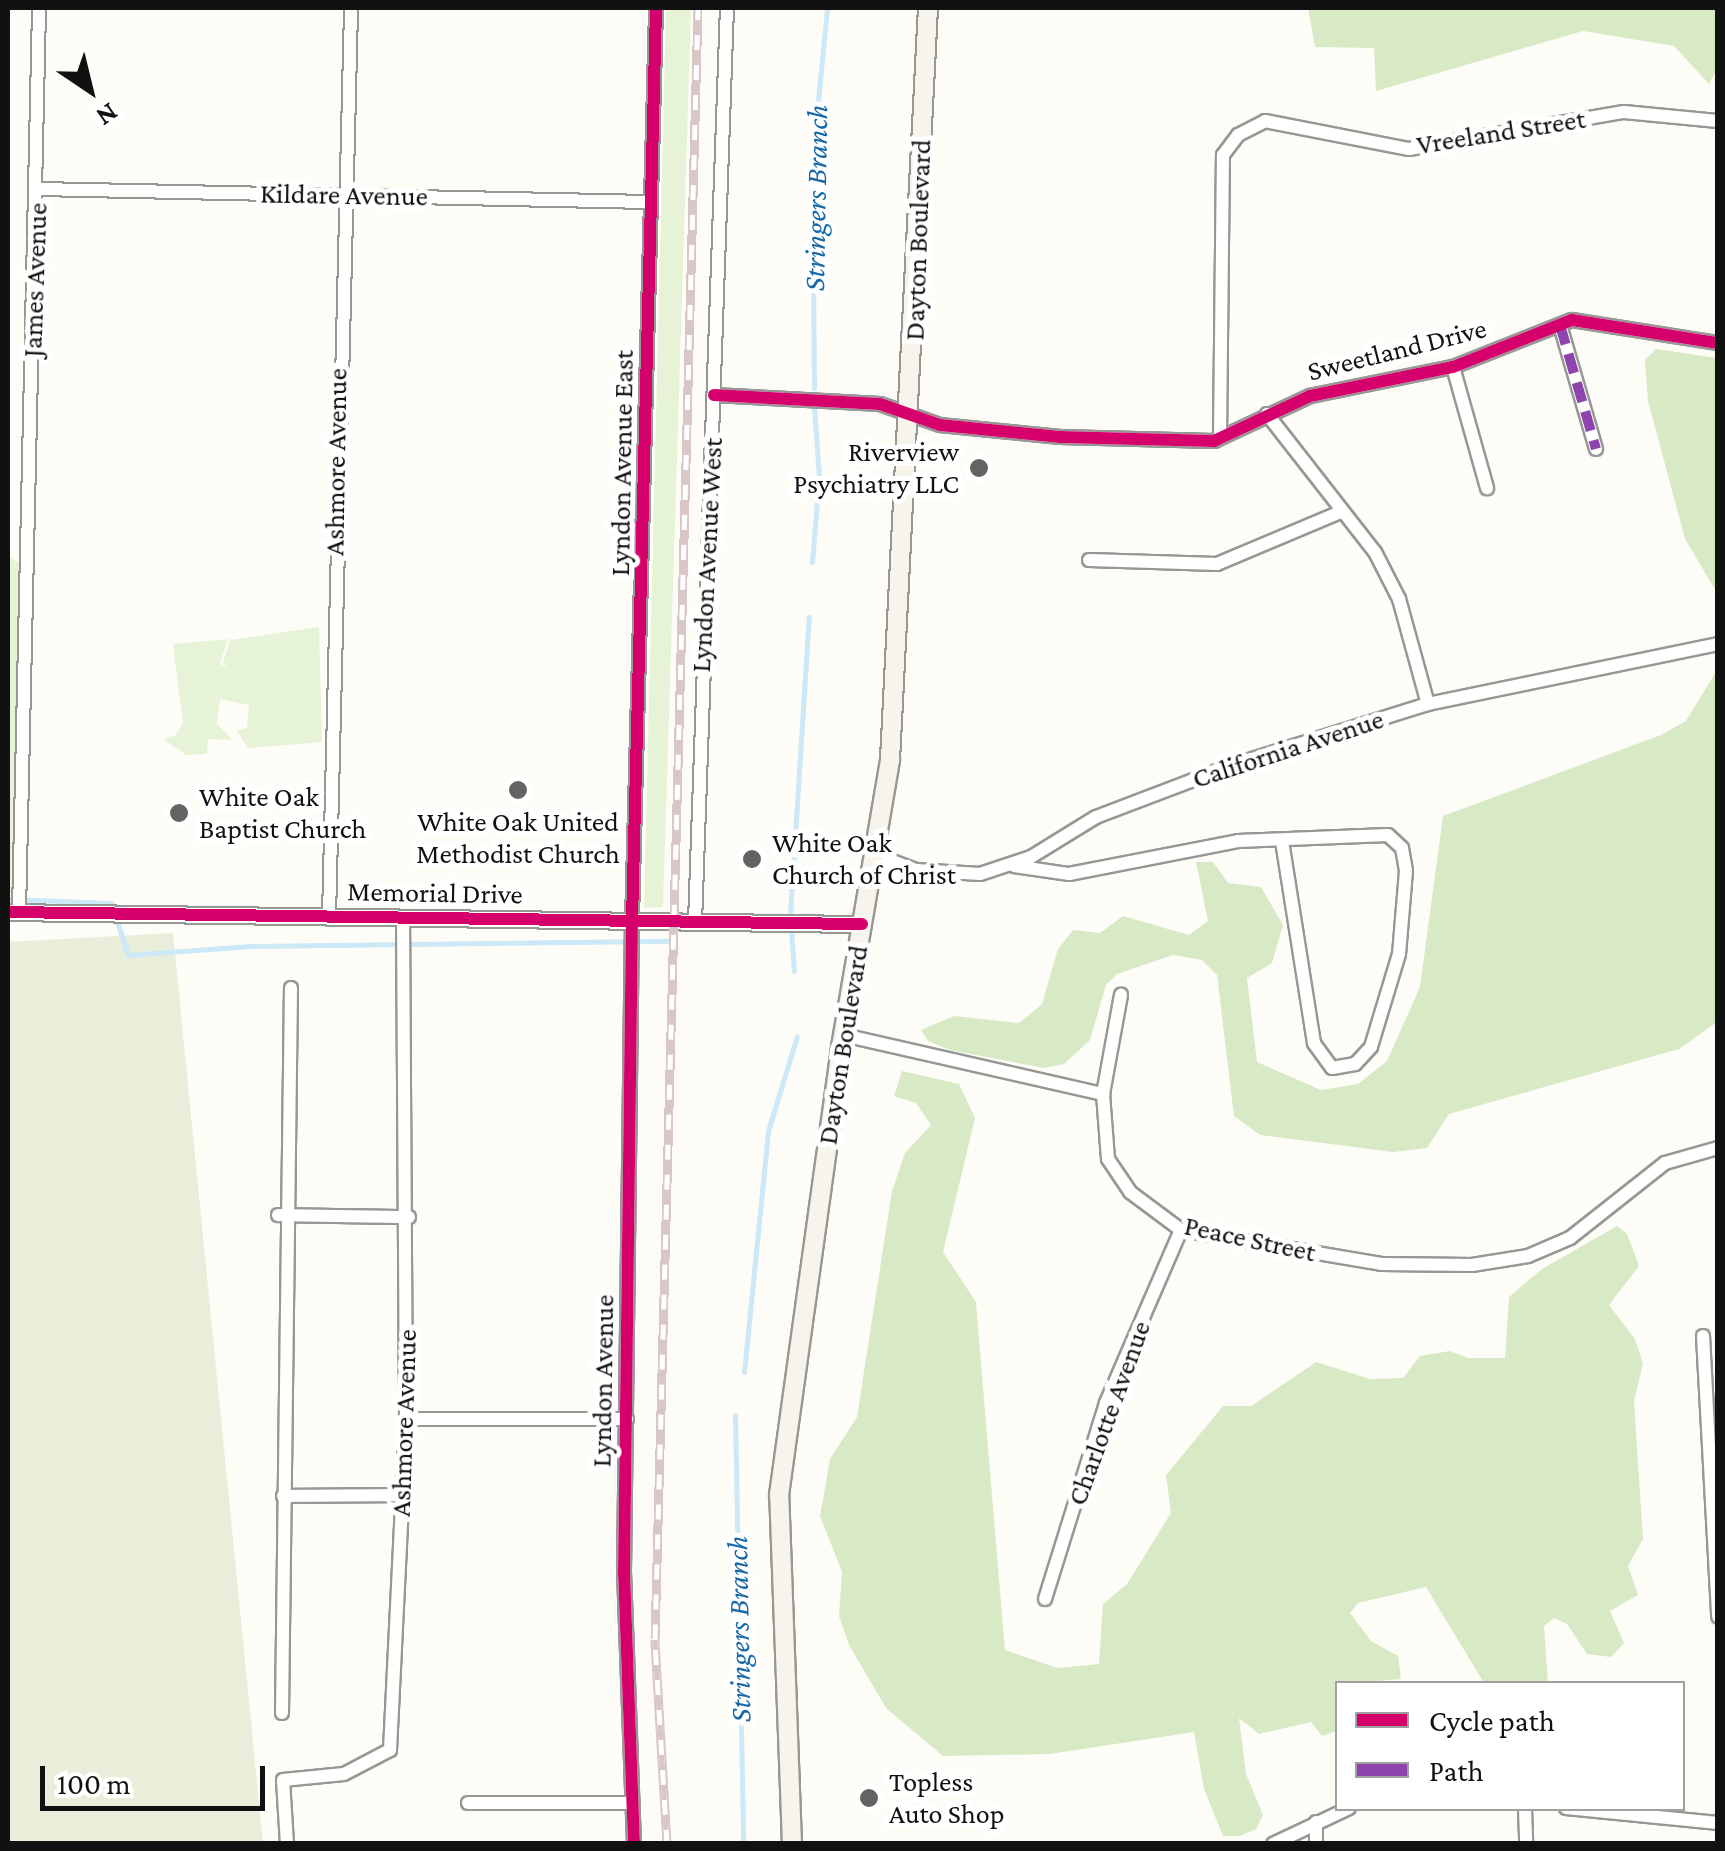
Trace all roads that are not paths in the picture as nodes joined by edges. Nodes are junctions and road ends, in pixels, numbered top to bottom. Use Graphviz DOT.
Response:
graph roads {
  1 [pos="39,8"];
  2 [pos="350,8"];
  3 [pos="656,8"];
  4 [pos="726,8"];
  5 [pos="928,8"];
  6 [pos="1718,120"];
  7 [pos="38,189"];
  8 [pos="346,191"];
  9 [pos="650,202"];
  10 [pos="1560,325"];
  11 [pos="1718,343"];
  12 [pos="1452,366"];
  13 [pos="714,394"];
  14 [pos="912,414"];
  15 [pos="1267,414"];
  16 [pos="1220,438"];
  17 [pos="1596,449"];
  18 [pos="1487,488"];
  19 [pos="1341,512"];
  20 [pos="1089,560"];
  21 [pos="1718,644"];
  22 [pos="1428,704"];
  23 [pos="1282,842"];
  24 [pos="874,854"];
  25 [pos="1013,866"];
  26 [pos="14,912"];
  27 [pos="329,916"];
  28 [pos="403,919"];
  29 [pos="632,920"];
  30 [pos="695,922"];
  31 [pos="862,924"];
  32 [pos="290,988"];
  33 [pos="1121,996"];
  34 [pos="843,1035"];
  35 [pos="1103,1094"];
  36 [pos="1718,1148"];
  37 [pos="281,1215"];
  38 [pos="409,1217"];
  39 [pos="1181,1230"];
  40 [pos="1703,1336"];
  41 [pos="406,1419"];
  42 [pos="627,1419"];
  43 [pos="402,1495"];
  44 [pos="283,1496"];
  45 [pos="1045,1599"];
  46 [pos="1718,1617"];
  47 [pos="282,1713"];
  48 [pos="468,1803"];
  49 [pos="629,1803"];
  50 [pos="1342,1811"];
  51 [pos="1525,1811"];
  52 [pos="1594,1811"];
  53 [pos="1316,1822"];
  54 [pos="1718,1824"];
  55 [pos="288,1844"];
  56 [pos="634,1844"];
  57 [pos="792,1844"];
  58 [pos="1272,1844"];
  59 [pos="1316,1844"];
  60 [pos="1526,1844"];
  1 -- 7 [label="street, James Avenue"];
  2 -- 8 [label="street, Ashmore Avenue"];
  3 -- 9 [label="street, Lyndon Avenue East"];
  4 -- 13 [label="street, Lyndon Avenue West"];
  5 -- 14 [label="main road, Dayton Boulevard"];
  6 -- 16 [label="street, Vreeland Street"];
  7 -- 8 [label="street, Kildare Avenue"];
  7 -- 26 [label="street, James Avenue"];
  8 -- 9 [label="street, Kildare Avenue"];
  8 -- 27 [label="street, Ashmore Avenue"];
  9 -- 29 [label="street, Lyndon Avenue East"];
  10 -- 11 [label="street, Sweetland Drive"];
  10 -- 12 [label="street, Sweetland Drive"];
  10 -- 17 [label="street"];
  12 -- 15 [label="street, Sweetland Drive"];
  12 -- 18 [label="street"];
  13 -- 14 [label="street"];
  13 -- 30 [label="street, Lyndon Avenue West"];
  14 -- 16 [label="street, Sweetland Drive"];
  14 -- 24 [label="main road, Dayton Boulevard"];
  15 -- 16 [label="street, Sweetland Drive"];
  15 -- 19 [label="street"];
  19 -- 20 [label="street"];
  19 -- 22 [label="street"];
  21 -- 22 [label="street, California Avenue"];
  22 -- 25 [label="street, California Avenue"];
  23 -- 23 [label="street"];
  23 -- 25 [label="street"];
  24 -- 25 [label="street, California Avenue"];
  24 -- 31 [label="main road, Dayton Boulevard"];
  26 -- 27 [label="street, Memorial Drive"];
  27 -- 28 [label="street, Memorial Drive"];
  28 -- 29 [label="street, Memorial Drive"];
  28 -- 38 [label="street, Ashmore Avenue"];
  29 -- 30 [label="street, Memorial Drive"];
  29 -- 42 [label="street, Lyndon Avenue"];
  30 -- 31 [label="street, Memorial Drive"];
  31 -- 34 [label="main road, Dayton Boulevard"];
  32 -- 37 [label="street"];
  33 -- 35 [label="street, Peace Street"];
  34 -- 35 [label="street"];
  34 -- 57 [label="main road, Dayton Boulevard"];
  35 -- 39 [label="street, Peace Street"];
  36 -- 39 [label="street, Peace Street"];
  37 -- 38 [label="street"];
  37 -- 44 [label="street"];
  38 -- 41 [label="street, Ashmore Avenue"];
  39 -- 45 [label="street, Charlotte Avenue"];
  40 -- 46 [label="street"];
  41 -- 42 [label="street"];
  41 -- 43 [label="street, Ashmore Avenue"];
  42 -- 49 [label="street, Lyndon Avenue"];
  43 -- 44 [label="street"];
  43 -- 55 [label="street, Ashmore Avenue"];
  44 -- 47 [label="street"];
  48 -- 49 [label="street"];
  49 -- 56 [label="street, Lyndon Avenue"];
  50 -- 53 [label="street"];
  51 -- 60 [label="street"];
  52 -- 54 [label="street"];
  53 -- 58 [label="street"];
  53 -- 59 [label="street"];
}
